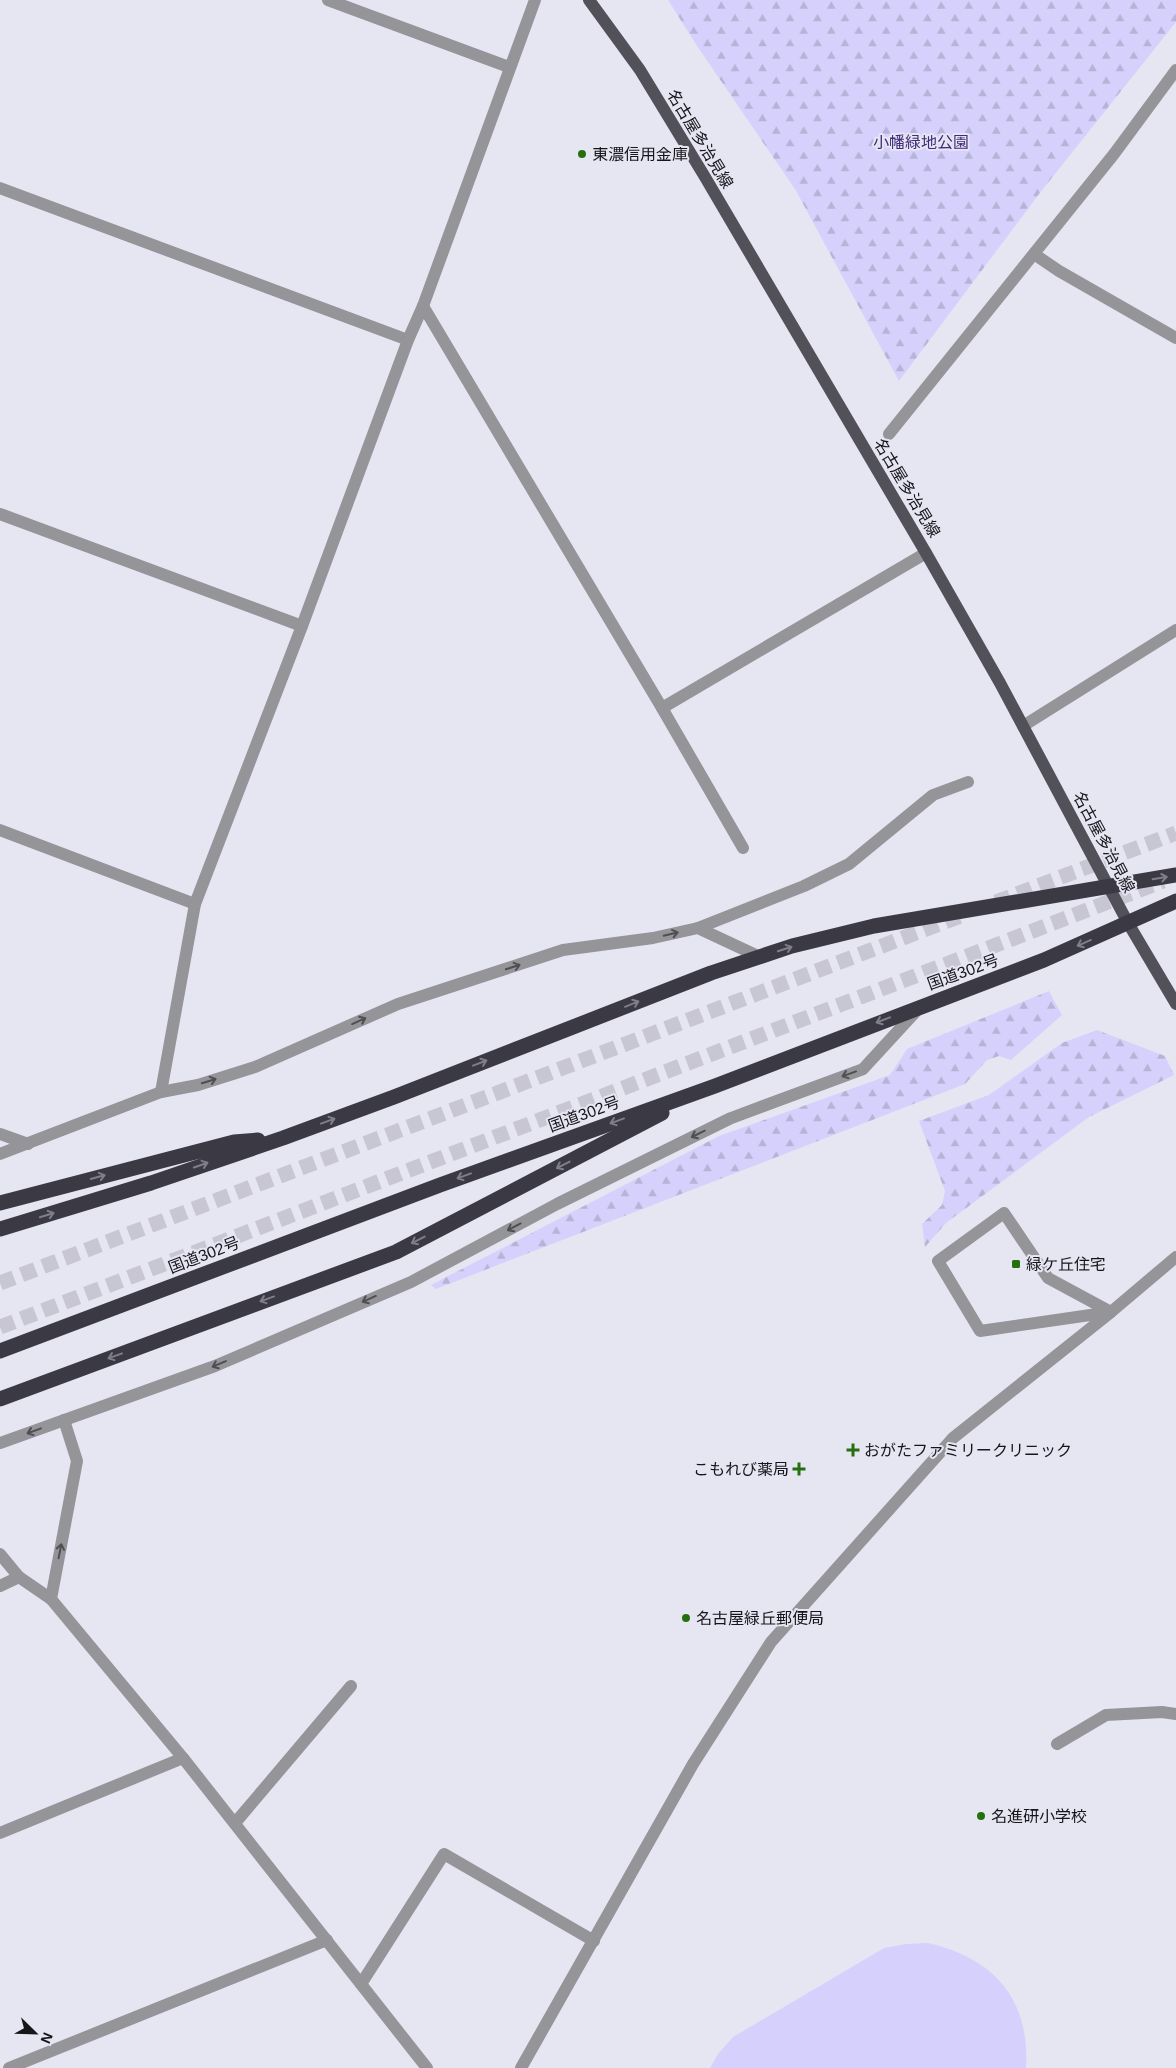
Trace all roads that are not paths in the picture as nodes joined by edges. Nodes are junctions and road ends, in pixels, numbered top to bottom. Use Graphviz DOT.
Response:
graph roads {
  1 [pos="328,0"];
  2 [pos="535,0"];
  3 [pos="589,0"];
  4 [pos="509,67"];
  5 [pos="1176,70"];
  6 [pos="0,188"];
  7 [pos="1034,254"];
  8 [pos="423,306"];
  9 [pos="1176,338"];
  10 [pos="408,340"];
  11 [pos="889,434"];
  12 [pos="0,514"];
  13 [pos="926,553"];
  14 [pos="302,626"];
  15 [pos="1176,630"];
  16 [pos="662,708"];
  17 [pos="1023,726"];
  18 [pos="968,782"];
  19 [pos="0,830"];
  20 [pos="743,848"];
  21 [pos="1176,875"];
  22 [pos="1108,886"];
  23 [pos="1176,901"];
  24 [pos="195,904"];
  25 [pos="1128,923"];
  26 [pos="698,928"];
  27 [pos="760,957"];
  28 [pos="1176,1004"];
  29 [pos="921,1006"];
  30 [pos="715,1086"];
  31 [pos="161,1092"];
  32 [pos="0,1134"];
  33 [pos="283,1138"];
  34 [pos="28,1144"];
  35 [pos="0,1154"];
  36 [pos="0,1203"];
  37 [pos="0,1230"];
  38 [pos="1176,1257"];
  39 [pos="1111,1312"];
  40 [pos="0,1351"];
  41 [pos="0,1399"];
  42 [pos="64,1420"];
  43 [pos="0,1443"];
  44 [pos="0,1554"];
  45 [pos="19,1577"];
  46 [pos="0,1586"];
  47 [pos="51,1599"];
  48 [pos="351,1686"];
  49 [pos="1176,1714"];
  50 [pos="1057,1744"];
  51 [pos="183,1758"];
  52 [pos="235,1823"];
  53 [pos="0,1833"];
  54 [pos="326,1940"];
  55 [pos="594,1941"];
  56 [pos="361,1984"];
  57 [pos="9,2068"];
  58 [pos="427,2068"];
  59 [pos="521,2068"];
  1 -- 4 [label="street"];
  2 -- 4 [label="street"];
  3 -- 13 [label="main road, 名古屋多治見線"];
  4 -- 8 [label="street"];
  5 -- 7 [label="street"];
  6 -- 10 [label="street"];
  7 -- 9 [label="street"];
  7 -- 11 [label="street"];
  8 -- 10 [label="street"];
  8 -- 16 [label="street"];
  10 -- 14 [label="street"];
  12 -- 14 [label="street"];
  13 -- 16 [label="street"];
  13 -- 17 [label="main road, 名古屋多治見線"];
  14 -- 24 [label="street"];
  15 -- 17 [label="street"];
  16 -- 20 [label="street"];
  17 -- 22 [label="main road, 名古屋多治見線"];
  18 -- 26 [label="street"];
  19 -- 24 [label="street"];
  22 -- 21 [label="highway, one-way"];
  22 -- 25 [label="main road, 名古屋多治見線"];
  27 -- 22 [label="highway, one-way"];
  23 -- 25 [label="highway, 国道302号"];
  24 -- 31 [label="street"];
  25 -- 28 [label="main road, 名古屋多治見線"];
  25 -- 29 [label="highway, 国道302号, one-way"];
  26 -- 27 [label="street"];
  31 -- 26 [label="street, one-way"];
  33 -- 27 [label="highway, one-way"];
  29 -- 30 [label="highway, 国道302号, one-way"];
  29 -- 42 [label="street, one-way"];
  30 -- 40 [label="highway, 国道302号, one-way"];
  30 -- 41 [label="highway, one-way"];
  31 -- 34 [label="street"];
  32 -- 34 [label="street"];
  36 -- 33 [label="highway, one-way"];
  37 -- 33 [label="highway, one-way"];
  34 -- 35 [label="street"];
  38 -- 39 [label="street"];
  39 -- 39 [label="street"];
  39 -- 55 [label="street"];
  42 -- 43 [label="street, one-way"];
  47 -- 42 [label="street, one-way"];
  44 -- 45 [label="street"];
  45 -- 46 [label="street"];
  45 -- 47 [label="street"];
  47 -- 51 [label="street"];
  48 -- 52 [label="street"];
  49 -- 50 [label="street"];
  51 -- 52 [label="street"];
  51 -- 53 [label="street"];
  52 -- 54 [label="street"];
  54 -- 56 [label="street"];
  54 -- 57 [label="street"];
  55 -- 56 [label="street"];
  55 -- 59 [label="street"];
  56 -- 58 [label="street"];
}
